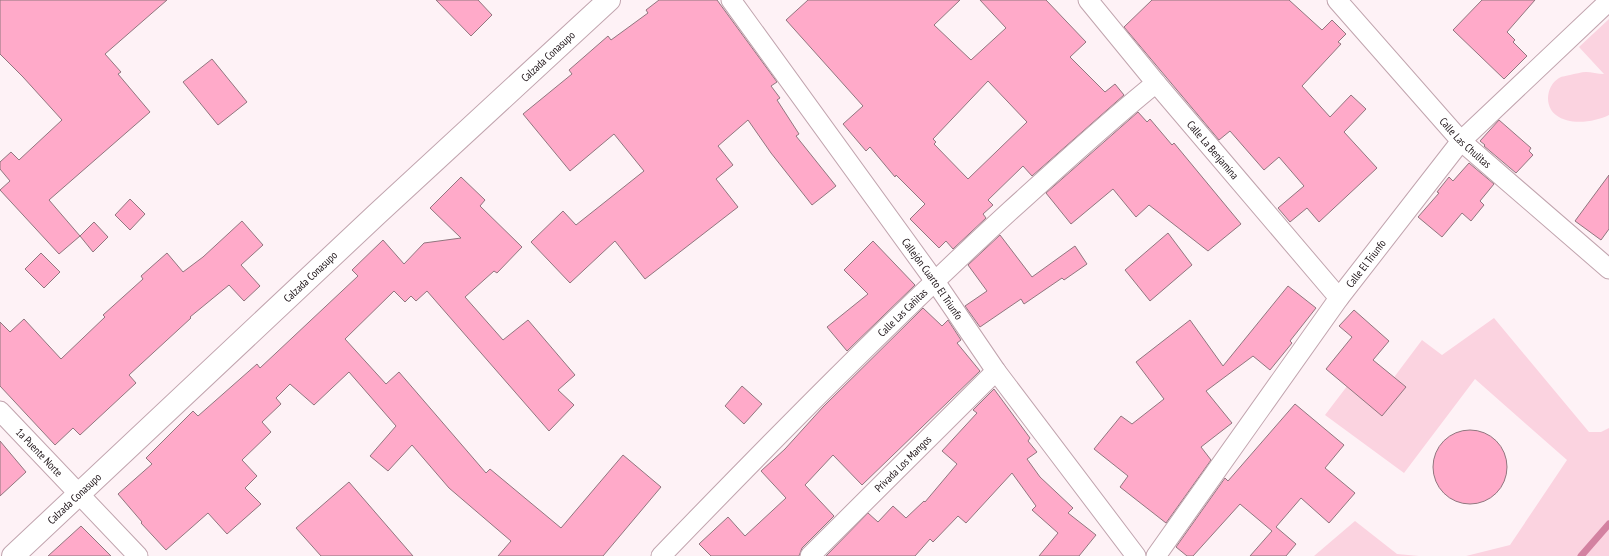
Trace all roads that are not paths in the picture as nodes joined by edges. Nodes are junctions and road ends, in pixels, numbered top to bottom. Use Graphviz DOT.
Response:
graph roads {
  1 [pos="609,0"];
  2 [pos="731,0"];
  3 [pos="1088,0"];
  4 [pos="1337,0"];
  5 [pos="1609,1"];
  6 [pos="1156,83"];
  7 [pos="1461,141"];
  8 [pos="1609,269"];
  9 [pos="934,280"];
  10 [pos="1339,298"];
  11 [pos="996,372"];
  12 [pos="0,411"];
  13 [pos="78,494"];
  14 [pos="13,556"];
  15 [pos="138,556"];
  16 [pos="661,556"];
  17 [pos="810,556"];
  18 [pos="1136,556"];
  19 [pos="1156,556"];
  1 -- 13 [label="street, Calzada Conasupo"];
  2 -- 9 [label="street, Callejón Cuarto El Triunfo"];
  3 -- 6 [label="street, Calle La Benjamina"];
  4 -- 7 [label="street, Calle Las Chulitas"];
  5 -- 7 [label="street, Calle El Triunfo"];
  6 -- 9 [label="street, Calle Las Cañitas"];
  6 -- 10 [label="street, Calle La Benjamina"];
  7 -- 8 [label="street, Calle Las Chulitas"];
  7 -- 10 [label="street, Calle El Triunfo"];
  9 -- 11 [label="street, Callejón Cuarto El Triunfo"];
  9 -- 16 [label="street, Calle Las Cañitas"];
  10 -- 19 [label="street, Calle El Triunfo"];
  11 -- 17 [label="street, Privada Los Mangos"];
  11 -- 18 [label="street, Callejón Cuarto El Triunfo"];
  12 -- 13 [label="street, 1a Puente Norte"];
  13 -- 14 [label="street, Calzada Conasupo"];
  13 -- 15 [label="street, 1a Puente Norte"];
}
